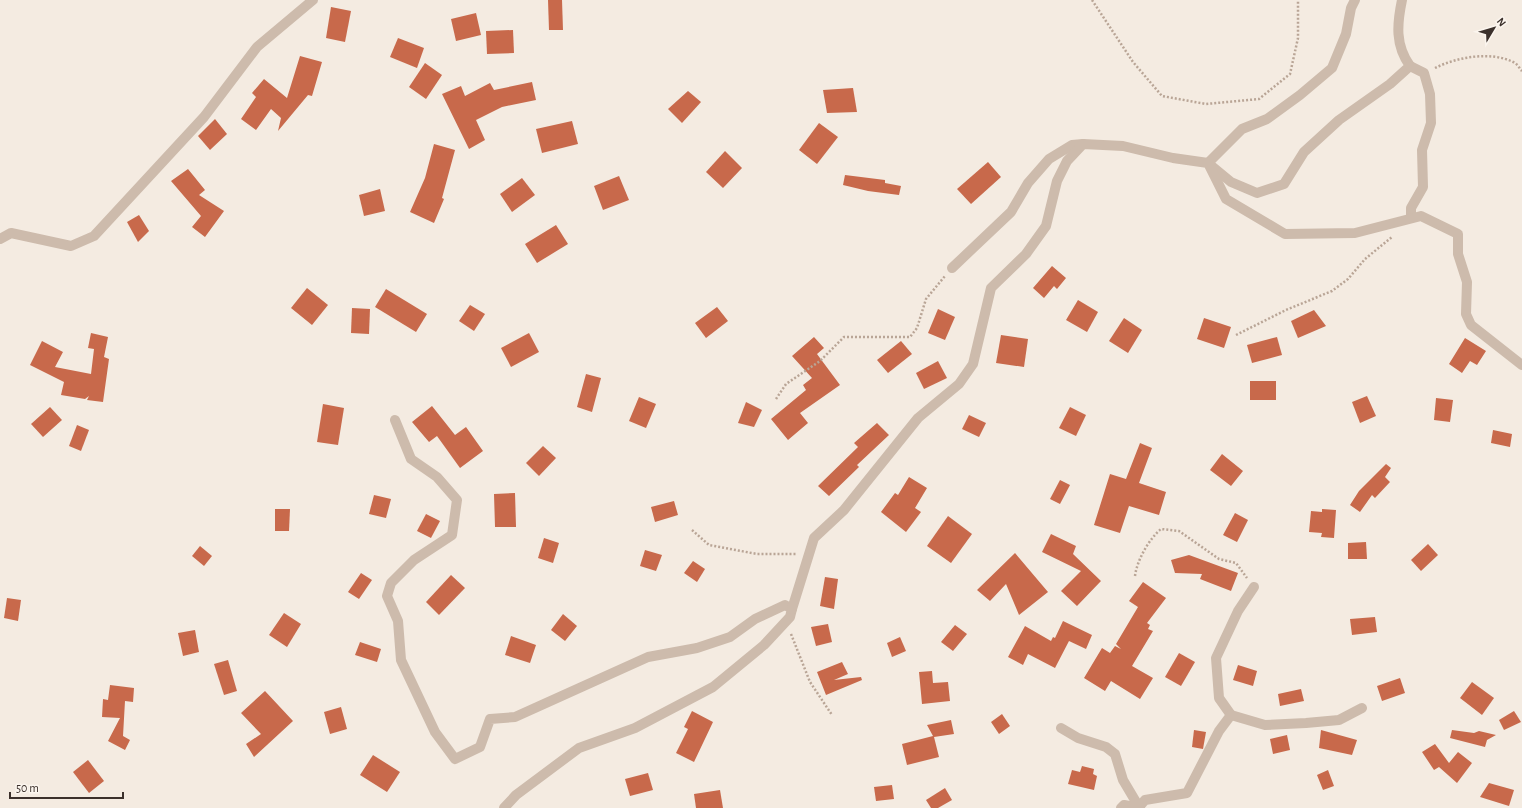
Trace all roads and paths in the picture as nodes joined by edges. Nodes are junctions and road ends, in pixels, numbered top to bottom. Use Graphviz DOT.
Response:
graph roads {
  1 [pos="313,0"];
  2 [pos="1092,0"];
  3 [pos="1298,0"];
  4 [pos="1355,0"];
  5 [pos="1402,0"];
  6 [pos="1410,66"];
  7 [pos="1522,70"];
  8 [pos="1424,73"];
  9 [pos="1083,144"];
  10 [pos="1208,163"];
  11 [pos="1411,218"];
  12 [pos="0,239"];
  13 [pos="952,268"];
  14 [pos="1236,335"];
  15 [pos="1522,365"];
  16 [pos="776,398"];
  17 [pos="394,420"];
  18 [pos="692,530"];
  19 [pos="809,553"];
  20 [pos="1135,576"];
  21 [pos="1254,588"];
  22 [pos="792,609"];
  23 [pos="1362,708"];
  24 [pos="832,715"];
  25 [pos="1231,715"];
  26 [pos="1061,728"];
  27 [pos="1140,807"];
  28 [pos="504,808"];
  29 [pos="1121,808"];
  1 -- 12 [label="street"];
  2 -- 3 [label="path"];
  4 -- 10 [label="street"];
  5 -- 6 [label="street"];
  6 -- 8 [label="street"];
  6 -- 10 [label="street"];
  7 -- 8 [label="path"];
  8 -- 11 [label="street"];
  9 -- 10 [label="street"];
  9 -- 13 [label="street"];
  9 -- 19 [label="street"];
  10 -- 11 [label="street"];
  11 -- 14 [label="path"];
  11 -- 15 [label="street"];
  13 -- 16 [label="path"];
  17 -- 22 [label="street"];
  18 -- 19 [label="path"];
  19 -- 22 [label="street"];
  20 -- 21 [label="path"];
  21 -- 25 [label="street"];
  22 -- 24 [label="path"];
  22 -- 28 [label="street"];
  23 -- 25 [label="street"];
  25 -- 27 [label="street"];
  26 -- 27 [label="street"];
  27 -- 29 [label="street"];
}
